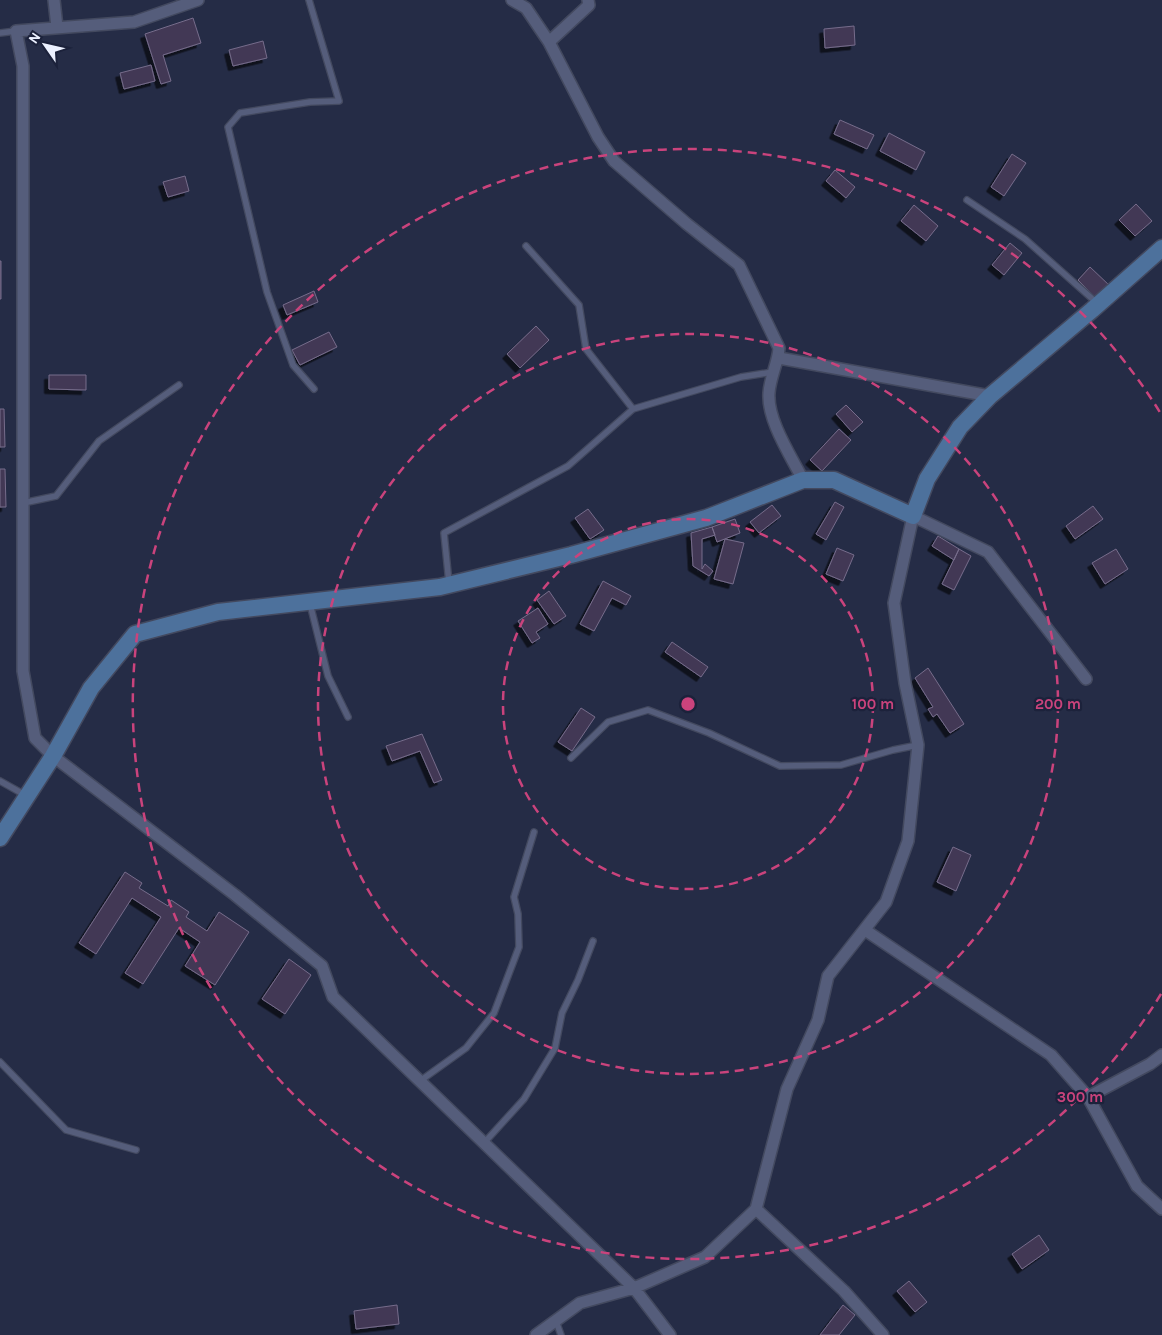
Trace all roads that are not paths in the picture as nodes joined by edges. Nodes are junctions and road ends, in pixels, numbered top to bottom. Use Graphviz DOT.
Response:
graph roads {
  1 [pos="54,0"];
  2 [pos="198,0"];
  3 [pos="310,0"];
  4 [pos="512,0"];
  5 [pos="588,0"];
  6 [pos="57,26"];
  7 [pos="16,31"];
  8 [pos="0,33"];
  9 [pos="549,42"];
  10 [pos="968,200"];
  11 [pos="526,246"];
  12 [pos="1162,248"];
  13 [pos="1099,304"];
  14 [pos="779,358"];
  15 [pos="773,372"];
  16 [pos="179,385"];
  17 [pos="314,389"];
  18 [pos="990,396"];
  19 [pos="633,409"];
  20 [pos="803,480"];
  21 [pos="23,503"];
  22 [pos="913,516"];
  23 [pos="450,585"];
  24 [pos="310,602"];
  25 [pos="1086,680"];
  26 [pos="348,717"];
  27 [pos="918,745"];
  28 [pos="53,756"];
  29 [pos="571,758"];
  30 [pos="0,781"];
  31 [pos="27,796"];
  32 [pos="534,832"];
  33 [pos="0,838"];
  34 [pos="865,930"];
  35 [pos="593,941"];
  36 [pos="1162,1055"];
  37 [pos="0,1062"];
  38 [pos="420,1081"];
  39 [pos="1088,1097"];
  40 [pos="484,1143"];
  41 [pos="136,1150"];
  42 [pos="756,1209"];
  43 [pos="1162,1210"];
  44 [pos="634,1288"];
  45 [pos="556,1321"];
  46 [pos="536,1335"];
  47 [pos="561,1335"];
  48 [pos="670,1335"];
  49 [pos="883,1335"];
  1 -- 6 [label="street"];
  2 -- 6 [label="street"];
  3 -- 17 [label="lane"];
  4 -- 9 [label="street"];
  5 -- 9 [label="street"];
  6 -- 7 [label="street"];
  7 -- 8 [label="lane"];
  7 -- 21 [label="street"];
  9 -- 14 [label="street"];
  10 -- 13 [label="lane"];
  11 -- 19 [label="lane"];
  12 -- 13 [label="street"];
  13 -- 18 [label="street"];
  14 -- 15 [label="street"];
  14 -- 18 [label="street"];
  15 -- 19 [label="lane"];
  15 -- 20 [label="street"];
  16 -- 21 [label="lane"];
  18 -- 22 [label="street"];
  19 -- 23 [label="lane"];
  20 -- 22 [label="street"];
  20 -- 23 [label="street"];
  21 -- 28 [label="street"];
  22 -- 25 [label="street"];
  22 -- 27 [label="street"];
  23 -- 24 [label="street"];
  24 -- 26 [label="lane"];
  24 -- 28 [label="street"];
  27 -- 29 [label="lane"];
  27 -- 34 [label="street"];
  28 -- 31 [label="street"];
  28 -- 38 [label="street"];
  30 -- 31 [label="lane"];
  31 -- 33 [label="street"];
  32 -- 38 [label="lane"];
  34 -- 39 [label="street"];
  34 -- 42 [label="street"];
  35 -- 40 [label="lane"];
  36 -- 39 [label="street"];
  37 -- 41 [label="lane"];
  38 -- 40 [label="street"];
  39 -- 43 [label="street"];
  40 -- 44 [label="street"];
  42 -- 44 [label="street"];
  42 -- 49 [label="street"];
  44 -- 45 [label="street"];
  44 -- 48 [label="street"];
  45 -- 46 [label="street"];
  45 -- 47 [label="lane"];
}
